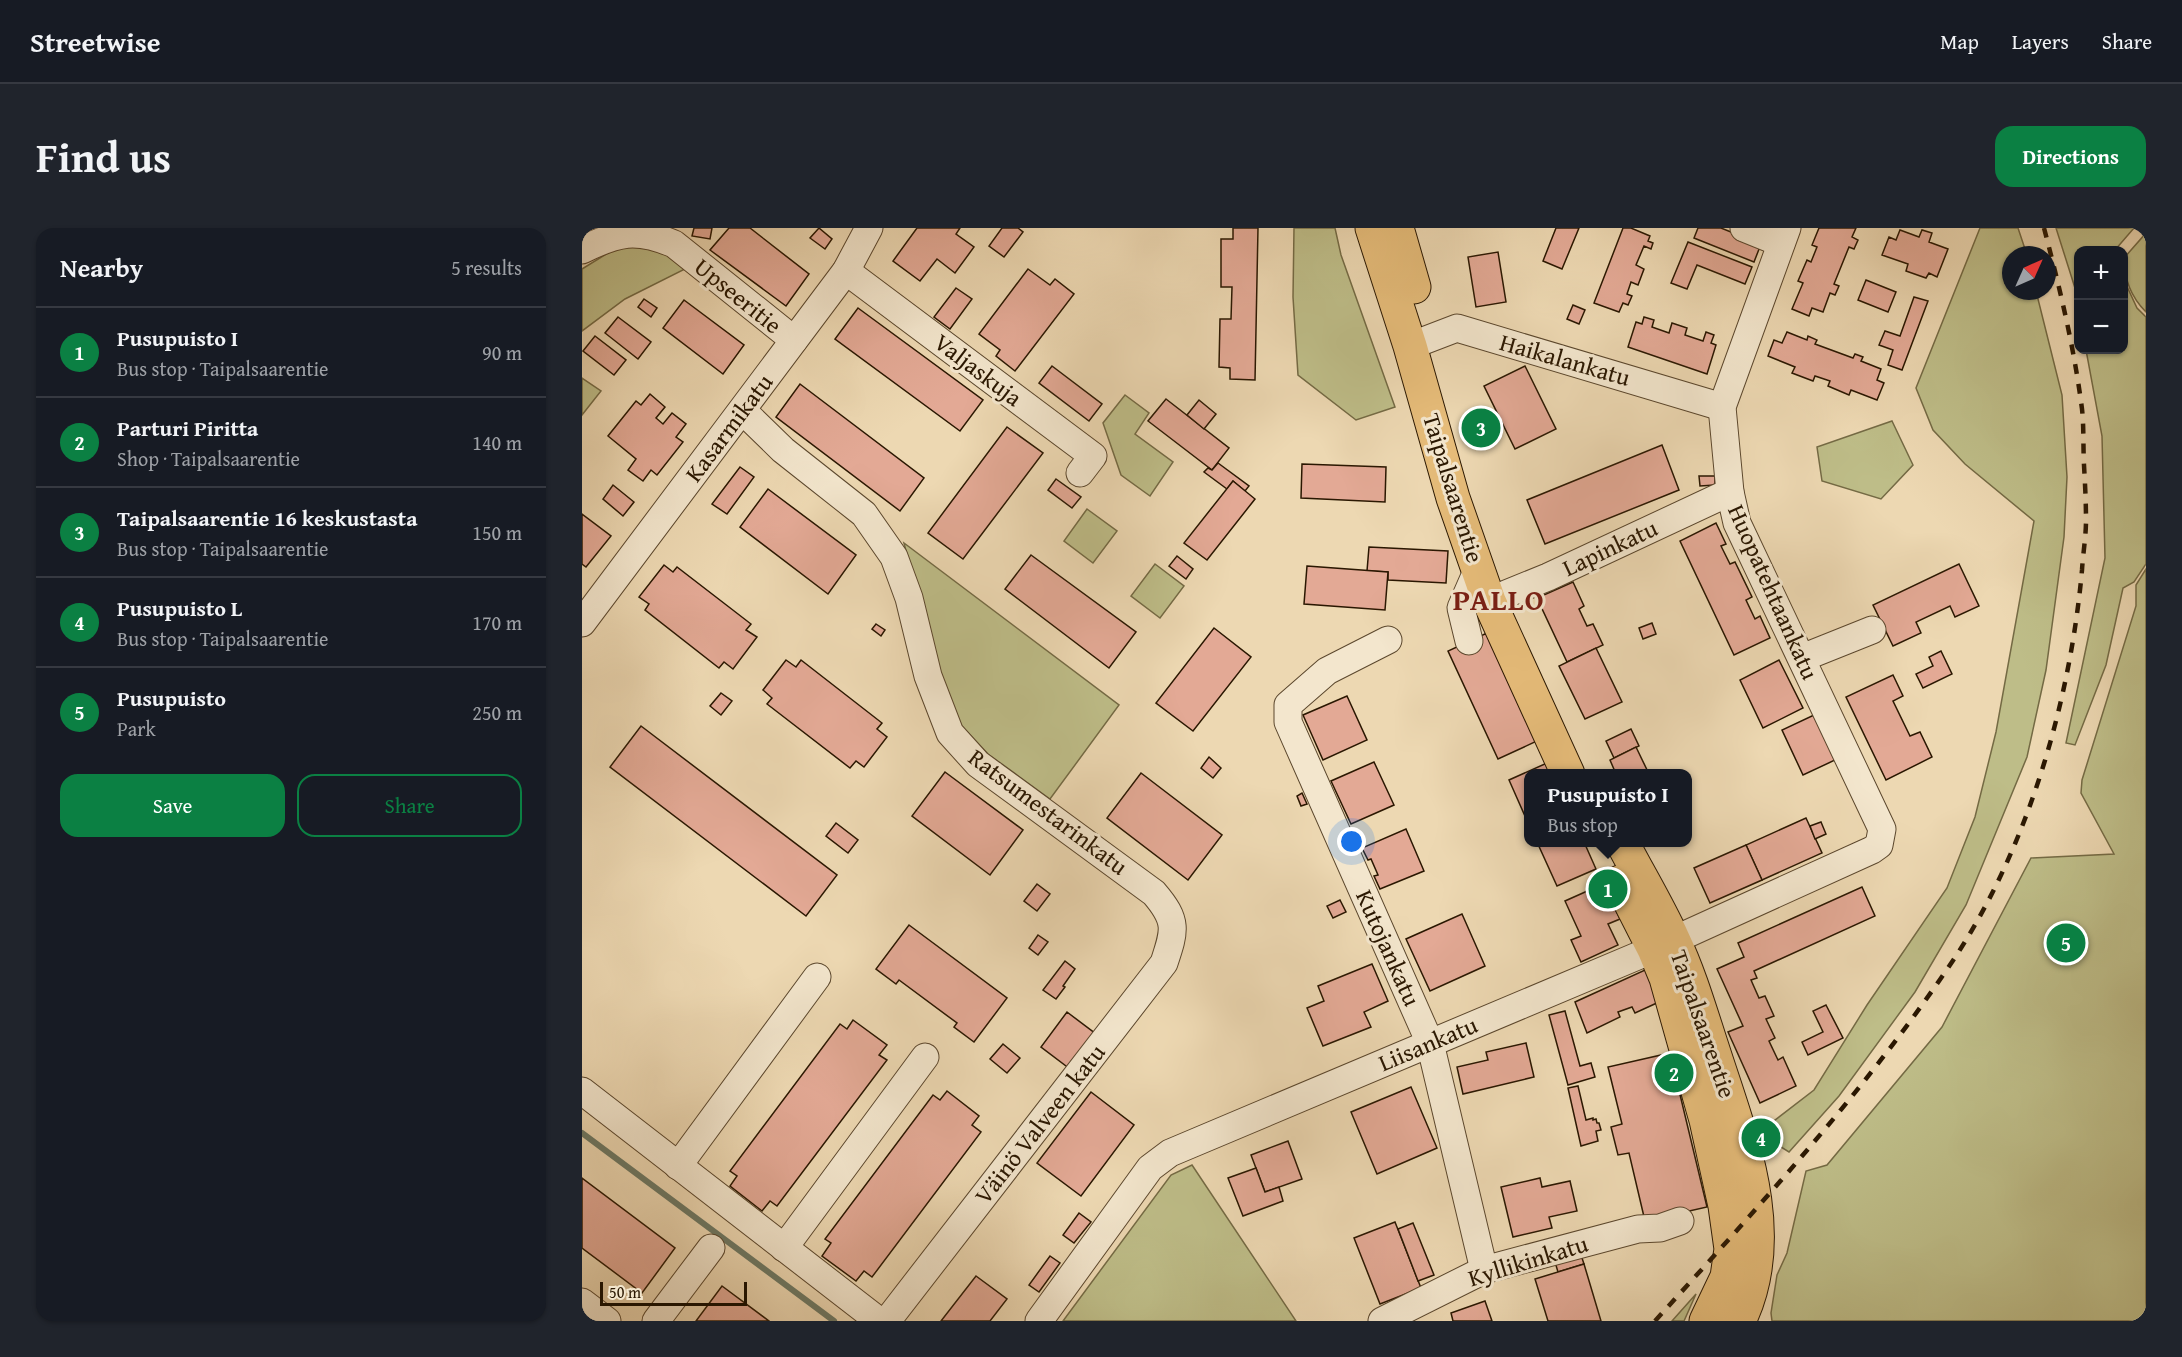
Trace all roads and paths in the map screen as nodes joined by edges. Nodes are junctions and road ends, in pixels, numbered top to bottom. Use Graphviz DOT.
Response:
graph roads {
  1 [pos="869,228"];
  2 [pos="1372,228"];
  3 [pos="1397,228"];
  4 [pos="1744,228"];
  5 [pos="1784,235"];
  6 [pos="582,250"];
  7 [pos="846,271"];
  8 [pos="794,340"];
  9 [pos="1420,342"];
  10 [pos="1722,407"];
  11 [pos="743,411"];
  12 [pos="1080,473"];
  13 [pos="1730,492"];
  14 [pos="1478,569"];
  15 [pos="1497,598"];
  16 [pos="582,623"];
  17 [pos="1872,630"];
  18 [pos="1388,640"];
  19 [pos="1469,641"];
  20 [pos="1802,658"];
  21 [pos="1566,769"];
  22 [pos="1585,769"];
  23 [pos="1879,845"];
  24 [pos="1603,847"];
  25 [pos="1624,847"];
  26 [pos="1171,918"];
  27 [pos="1664,944"];
  28 [pos="817,977"];
  29 [pos="1430,1043"];
  30 [pos="925,1057"];
  31 [pos="582,1091"];
  32 [pos="678,1166"];
  33 [pos="1680,1221"];
  34 [pos="711,1248"];
  35 [pos="784,1248"];
  36 [pos="1484,1269"];
  37 [pos="582,1302"];
  38 [pos="1716,1320"];
  39 [pos="607,1321"];
  40 [pos="656,1321"];
  41 [pos="879,1321"];
  42 [pos="887,1321"];
  43 [pos="1039,1321"];
  44 [pos="1382,1321"];
  1 -- 7 [label="street, Kasarmikatu"];
  2 -- 9 [label="main road, Taipalsaarentie"];
  3 -- 9 [label="main road, Taipalsaarentie"];
  4 -- 5 [label="street"];
  5 -- 10 [label="street, Huopatehtaankatu"];
  6 -- 8 [label="street, Upseeritie"];
  7 -- 8 [label="street, Kasarmikatu"];
  7 -- 12 [label="street, Valjaskuja"];
  8 -- 11 [label="street, Kasarmikatu"];
  9 -- 10 [label="street, Haikalankatu"];
  9 -- 14 [label="main road, Taipalsaarentie"];
  9 -- 15 [label="main road, Taipalsaarentie"];
  10 -- 13 [label="street, Huopatehtaankatu"];
  11 -- 16 [label="street, Kasarmikatu"];
  11 -- 26 [label="street, Ratsumestarinkatu"];
  13 -- 15 [label="street, Lapinkatu"];
  13 -- 20 [label="street, Huopatehtaankatu"];
  14 -- 15 [label="main road, Taipalsaarentie"];
  14 -- 19 [label="street"];
  15 -- 21 [label="main road, Taipalsaarentie"];
  15 -- 22 [label="main road, Taipalsaarentie"];
  17 -- 20 [label="street"];
  18 -- 29 [label="street, Kutojankatu"];
  20 -- 23 [label="street, Huopatehtaankatu"];
  23 -- 27 [label="street, Liisankatu"];
  24 -- 27 [label="main road, Taipalsaarentie"];
  25 -- 27 [label="main road, Taipalsaarentie"];
  26 -- 42 [label="street, Väinö Valveen katu"];
  27 -- 29 [label="street, Liisankatu"];
  27 -- 38 [label="main road, Taipalsaarentie"];
  28 -- 32 [label="street"];
  29 -- 36 [label="street, Kutojankatu"];
  29 -- 43 [label="street, Liisankatu"];
  30 -- 35 [label="street"];
  31 -- 32 [label="street"];
  32 -- 35 [label="street"];
  33 -- 36 [label="street, Kyllikinkatu"];
  34 -- 40 [label="street"];
  35 -- 41 [label="street"];
  36 -- 44 [label="street, Kyllikinkatu"];
  37 -- 39 [label="street"];
}
